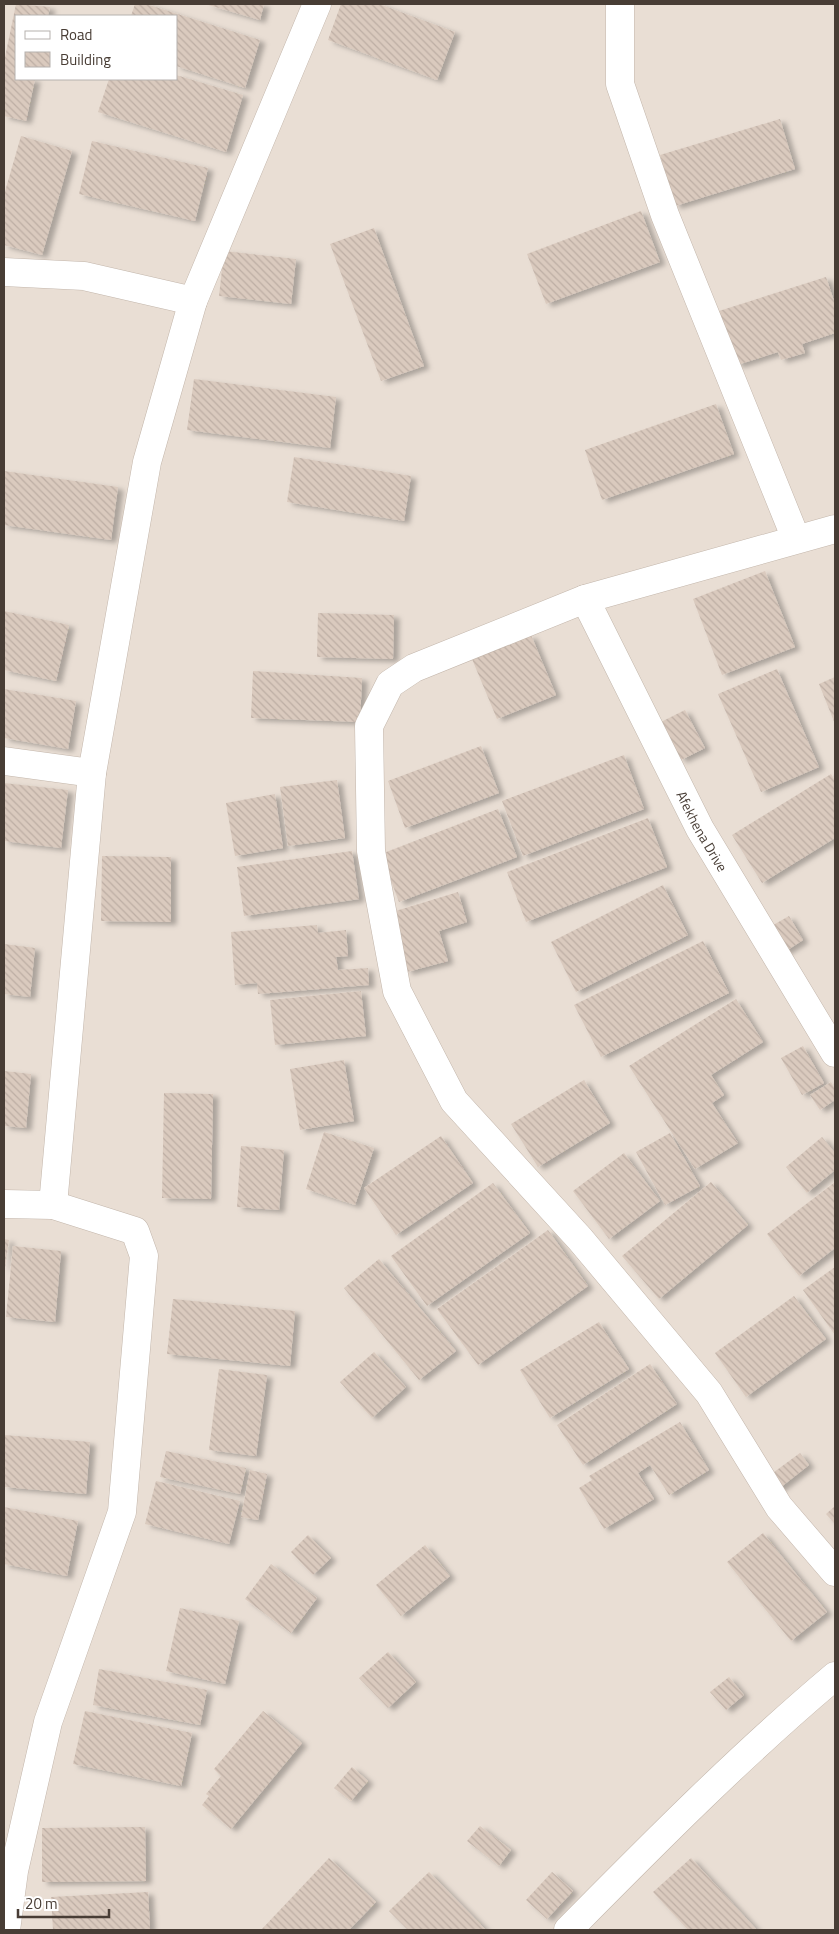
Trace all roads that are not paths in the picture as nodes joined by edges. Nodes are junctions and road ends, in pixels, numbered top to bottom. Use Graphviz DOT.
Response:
graph roads {
  1 [pos="316,4"];
  2 [pos="620,4"];
  3 [pos="4,272"];
  4 [pos="193,301"];
  5 [pos="835,529"];
  6 [pos="796,538"];
  7 [pos="585,599"];
  8 [pos="4,762"];
  9 [pos="92,773"];
  10 [pos="835,1053"];
  11 [pos="4,1204"];
  12 [pos="53,1205"];
  13 [pos="835,1572"];
  14 [pos="835,1676"];
  15 [pos="6,1930"];
  16 [pos="568,1930"];
  1 -- 4 [label="street"];
  2 -- 6 [label="street"];
  3 -- 4 [label="street"];
  4 -- 9 [label="street"];
  5 -- 6 [label="street"];
  6 -- 7 [label="street"];
  7 -- 10 [label="street, Afekhena Drive"];
  7 -- 13 [label="street"];
  8 -- 9 [label="street"];
  9 -- 12 [label="street"];
  11 -- 12 [label="street"];
  12 -- 15 [label="street"];
  14 -- 16 [label="street"];
}
